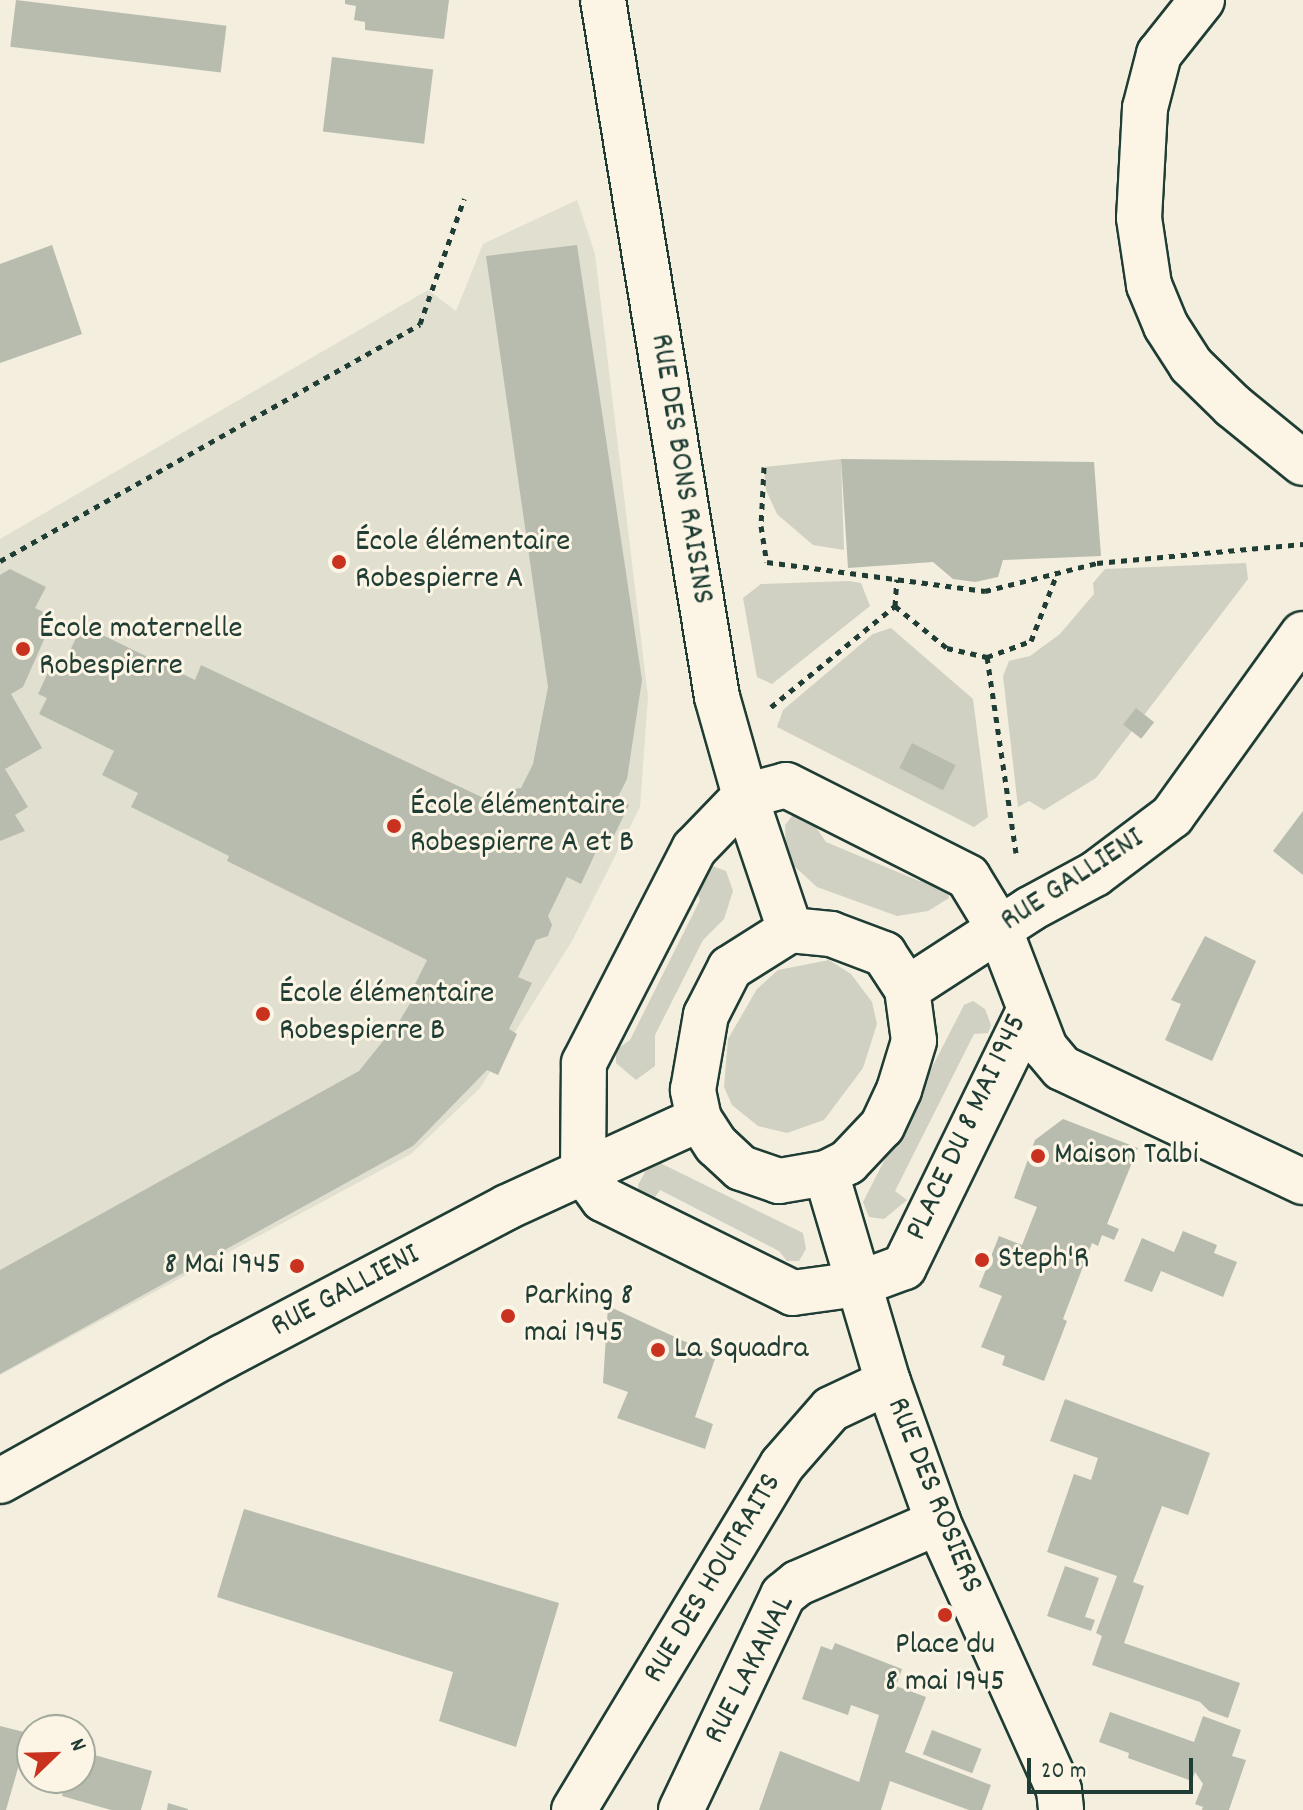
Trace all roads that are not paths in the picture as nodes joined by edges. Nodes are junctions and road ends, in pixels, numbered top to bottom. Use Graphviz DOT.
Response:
graph roads {
  1 [pos="603,0"];
  2 [pos="1202,0"];
  3 [pos="1303,463"];
  4 [pos="1303,634"];
  5 [pos="745,796"];
  6 [pos="999,928"];
  7 [pos="790,930"];
  8 [pos="907,989"];
  9 [pos="1029,1011"];
  10 [pos="699,1119"];
  11 [pos="583,1171"];
  12 [pos="826,1173"];
  13 [pos="1303,1182"];
  14 [pos="858,1284"];
  15 [pos="888,1382"];
  16 [pos="0,1481"];
  17 [pos="938,1522"];
  18 [pos="574,1810"];
  19 [pos="681,1810"];
  20 [pos="1061,1810"];
  1 -- 5 [label="street, RUE DES BONS RAISINS"];
  2 -- 3 [label="street"];
  4 -- 6 [label="street, RUE GALLIENI"];
  5 -- 6 [label="street, PLACE DU 8 MAI 1945"];
  5 -- 7 [label="street, RUE DES BONS RAISINS"];
  5 -- 11 [label="street"];
  6 -- 8 [label="street, RUE GALLIENI"];
  6 -- 9 [label="street, PLACE DU 8 MAI 1945"];
  7 -- 8 [label="street"];
  7 -- 10 [label="street"];
  8 -- 12 [label="street"];
  9 -- 13 [label="street"];
  9 -- 14 [label="street, PLACE DU 8 MAI 1945"];
  10 -- 11 [label="street, RUE GALLIENI"];
  10 -- 12 [label="street"];
  11 -- 14 [label="street, PLACE DU 8 MAI 1945"];
  11 -- 16 [label="street, RUE GALLIENI"];
  12 -- 14 [label="street, RUE DES ROSIERS"];
  14 -- 15 [label="street, RUE DES ROSIERS"];
  15 -- 17 [label="street, RUE DES ROSIERS"];
  15 -- 18 [label="street, RUE DES HOUTRAITS"];
  17 -- 19 [label="street, RUE LAKANAL"];
  17 -- 20 [label="street, RUE DES ROSIERS"];
}
